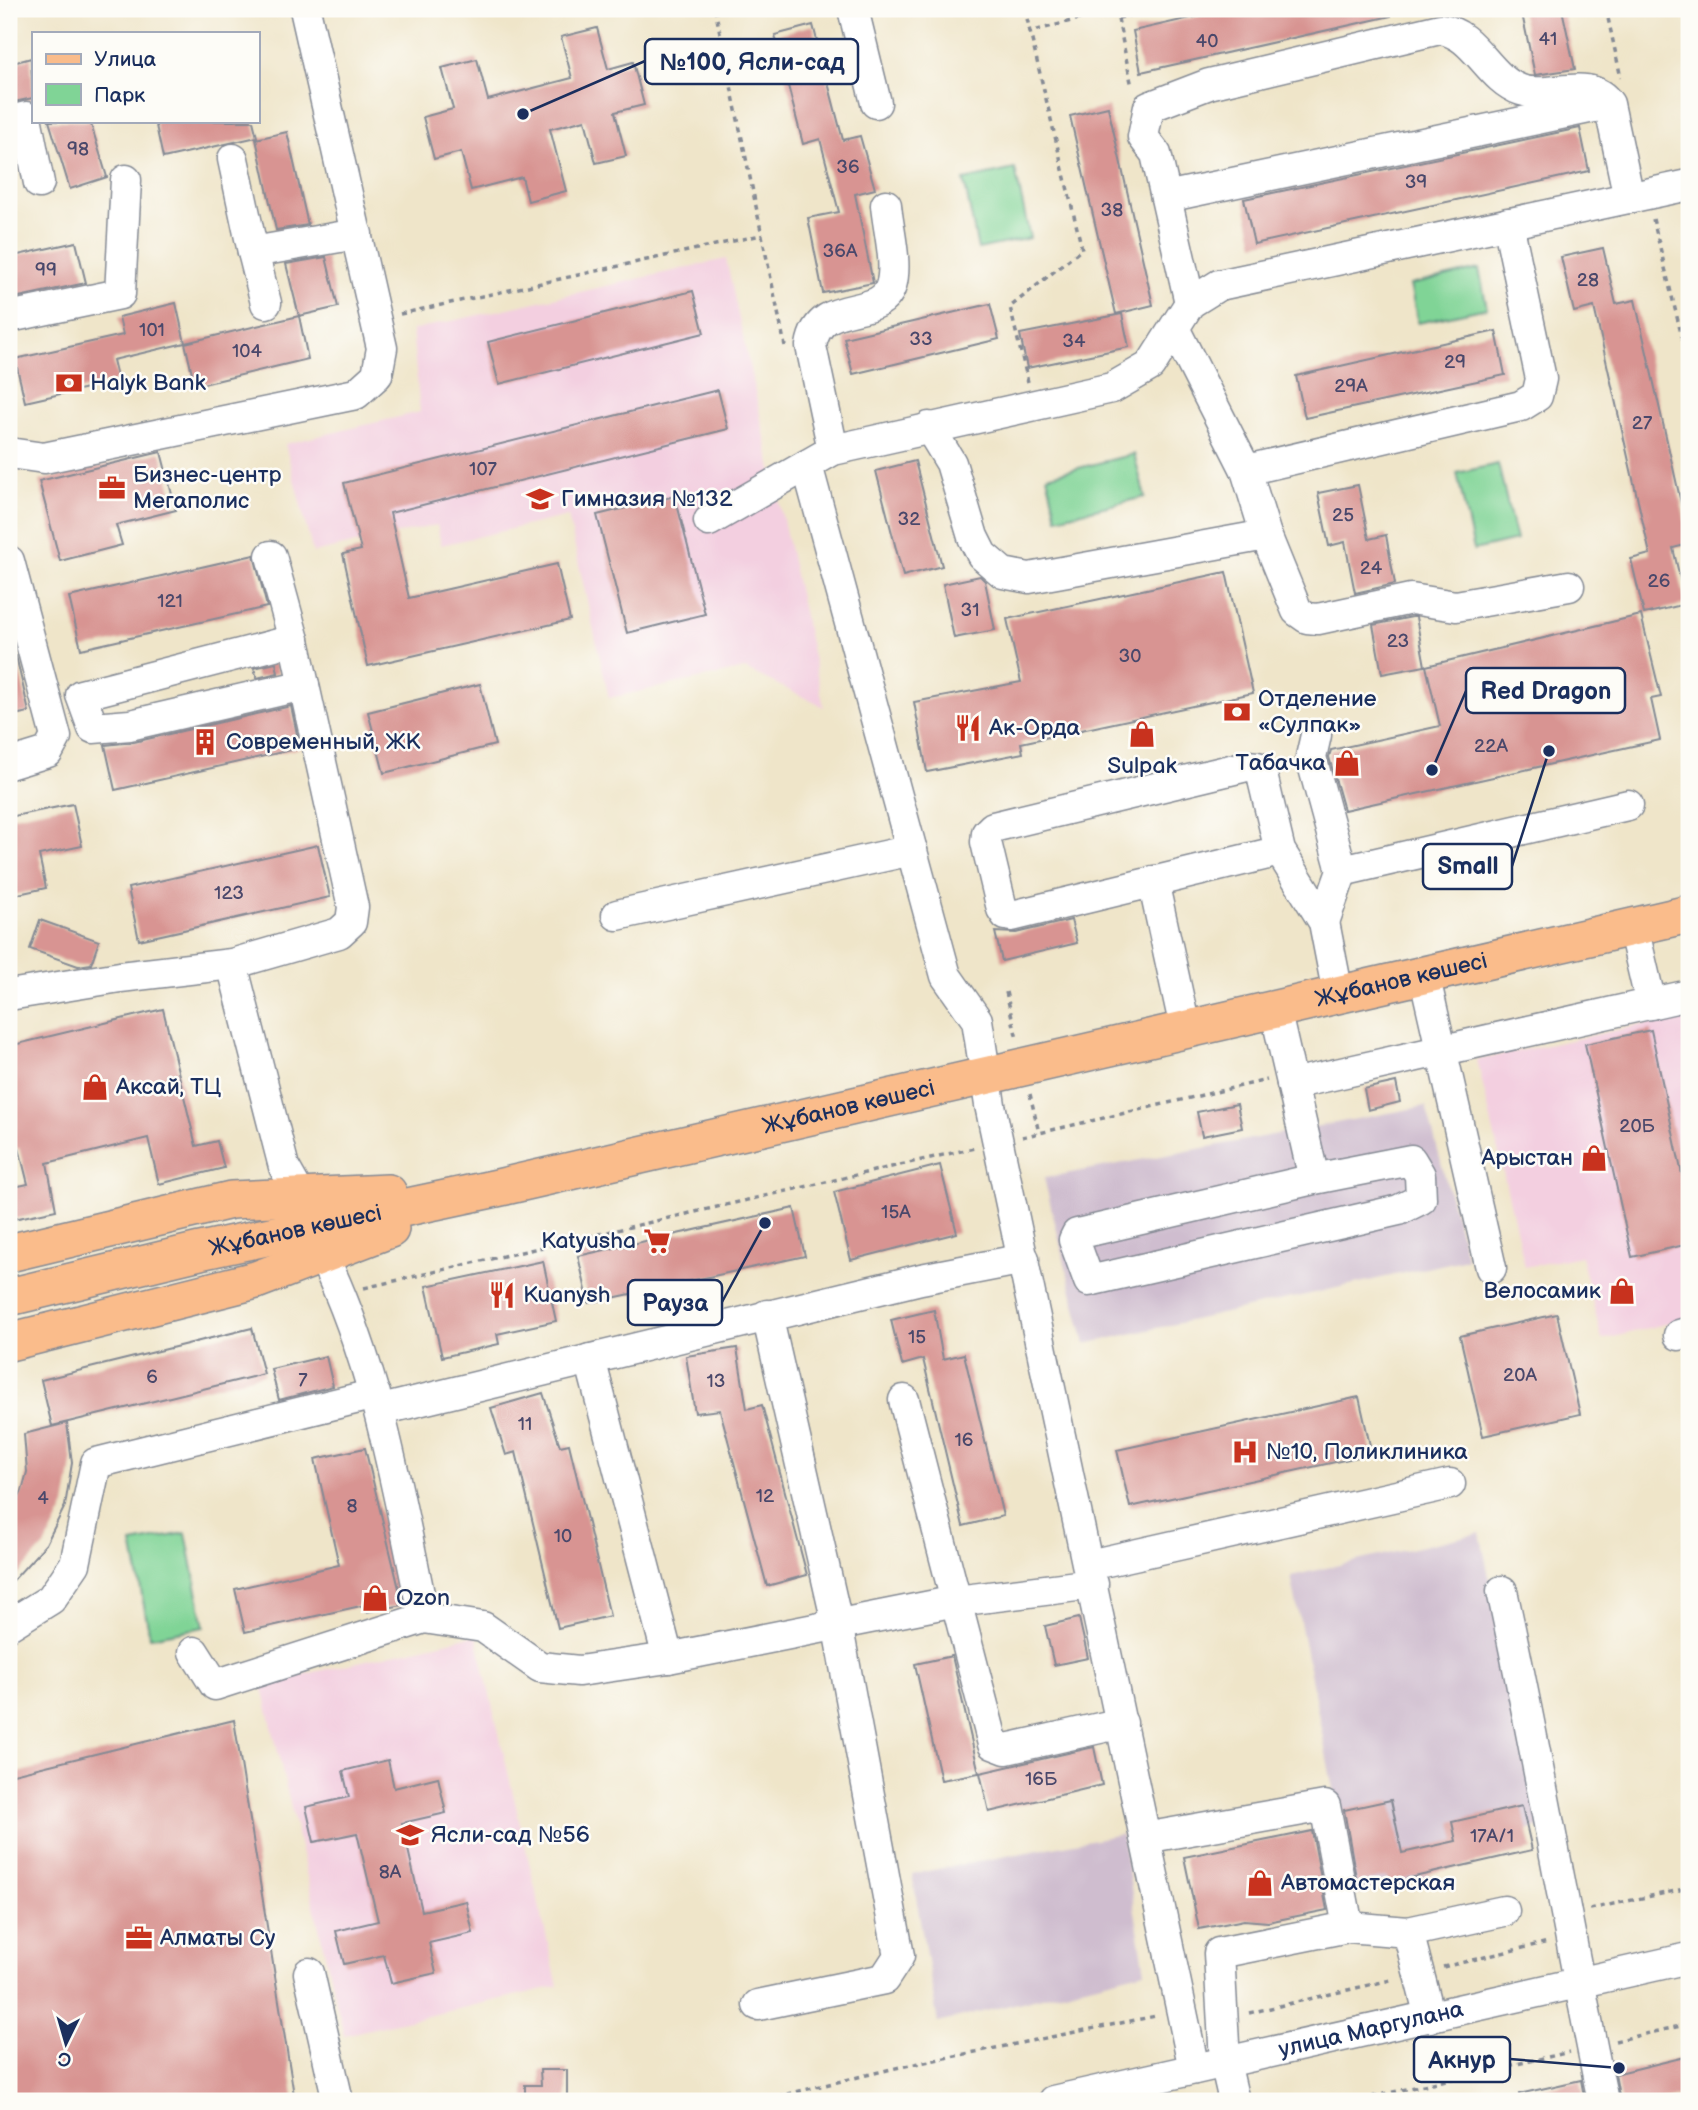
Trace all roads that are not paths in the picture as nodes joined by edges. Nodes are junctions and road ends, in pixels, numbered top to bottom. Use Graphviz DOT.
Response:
graph roads {
  1 [pos="305,9"];
  2 [pos="853,9"];
  3 [pos="876,103"];
  4 [pos="1609,104"];
  5 [pos="9,121"];
  6 [pos="233,159"];
  7 [pos="126,180"];
  8 [pos="39,183"];
  9 [pos="1689,185"];
  10 [pos="1166,197"];
  11 [pos="1629,198"];
  12 [pos="886,205"];
  13 [pos="1508,223"];
  14 [pos="357,234"];
  15 [pos="253,252"];
  16 [pos="266,303"];
  17 [pos="1190,303"];
  18 [pos="9,317"];
  19 [pos="1175,330"];
  20 [pos="929,427"];
  21 [pos="833,450"];
  22 [pos="9,453"];
  23 [pos="807,465"];
  24 [pos="1246,470"];
  25 [pos="709,521"];
  26 [pos="1266,535"];
  27 [pos="271,556"];
  28 [pos="9,561"];
  29 [pos="1569,586"];
  30 [pos="294,640"];
  31 [pos="304,685"];
  32 [pos="1315,735"];
  33 [pos="9,764"];
  34 [pos="1628,805"];
  35 [pos="912,849"];
  36 [pos="1280,852"];
  37 [pos="1342,871"];
  38 [pos="1153,881"];
  39 [pos="1689,914"];
  40 [pos="617,915"];
  41 [pos="1324,922"];
  42 [pos="1633,927"];
  43 [pos="232,964"];
  44 [pos="1424,974"];
  45 [pos="1338,994"];
  46 [pos="9,995"];
  47 [pos="1689,995"];
  48 [pos="1651,1004"];
  49 [pos="1275,1009"];
  50 [pos="1185,1028"];
  51 [pos="1441,1049"];
  52 [pos="986,1075"];
  53 [pos="1292,1084"];
  54 [pos="1314,1179"];
  55 [pos="497,1188"];
  56 [pos="301,1197"];
  57 [pos="9,1253"];
  58 [pos="322,1254"];
  59 [pos="1024,1258"];
  60 [pos="1491,1268"];
  61 [pos="9,1297"];
  62 [pos="767,1315"];
  63 [pos="9,1342"];
  64 [pos="590,1359"];
  65 [pos="904,1400"];
  66 [pos="378,1402"];
  67 [pos="1450,1484"];
  68 [pos="1091,1575"];
  69 [pos="1502,1591"];
  70 [pos="956,1601"];
  71 [pos="424,1618"];
  72 [pos="837,1623"];
  73 [pos="9,1625"];
  74 [pos="194,1652"];
  75 [pos="668,1658"];
  76 [pos="1122,1723"];
  77 [pos="1145,1838"];
  78 [pos="1504,1911"];
  79 [pos="1348,1927"];
  80 [pos="1408,1932"];
  81 [pos="1689,1958"];
  82 [pos="309,1973"];
  83 [pos="1577,1983"];
  84 [pos="758,2005"];
  85 [pos="1430,2017"];
  86 [pos="1226,2062"];
  87 [pos="1194,2069"];
  88 [pos="338,2101"];
  89 [pos="1053,2101"];
  90 [pos="1234,2101"];
  91 [pos="1603,2101"];
  1 -- 14 [label="street"];
  2 -- 3 [label="street"];
  4 -- 10 [label="street"];
  4 -- 10 [label="street"];
  4 -- 11 [label="street"];
  5 -- 8 [label="street"];
  6 -- 15 [label="street"];
  7 -- 18 [label="street"];
  9 -- 11 [label="street"];
  10 -- 17 [label="street"];
  11 -- 13 [label="street"];
  12 -- 21 [label="street"];
  13 -- 17 [label="street"];
  13 -- 24 [label="street"];
  14 -- 15 [label="street"];
  14 -- 22 [label="street"];
  15 -- 16 [label="street"];
  17 -- 19 [label="street"];
  19 -- 20 [label="street"];
  19 -- 24 [label="street"];
  20 -- 21 [label="street"];
  20 -- 26 [label="street"];
  21 -- 23 [label="street"];
  23 -- 25 [label="street"];
  23 -- 35 [label="street"];
  24 -- 26 [label="street"];
  26 -- 29 [label="street"];
  27 -- 30 [label="street"];
  28 -- 33 [label="street"];
  30 -- 31 [label="street"];
  30 -- 31 [label="street"];
  31 -- 43 [label="street"];
  32 -- 37 [label="street"];
  34 -- 37 [label="street"];
  35 -- 40 [label="street"];
  35 -- 52 [label="street"];
  36 -- 38 [label="street"];
  36 -- 38 [label="street"];
  36 -- 41 [label="street"];
  37 -- 41 [label="street"];
  38 -- 50 [label="street"];
  39 -- 42 [label="main road, Жұбанов көшесі"];
  41 -- 45 [label="street"];
  42 -- 44 [label="main road, Жұбанов көшесі"];
  42 -- 48 [label="street"];
  43 -- 46 [label="street"];
  43 -- 56 [label="street"];
  44 -- 45 [label="main road, Жұбанов көшесі"];
  44 -- 51 [label="street"];
  45 -- 49 [label="main road, Жұбанов көшесі"];
  47 -- 48 [label="street"];
  48 -- 51 [label="street"];
  49 -- 50 [label="main road, Жұбанов көшесі"];
  49 -- 53 [label="street"];
  50 -- 52 [label="main road, Жұбанов көшесі"];
  51 -- 53 [label="street"];
  51 -- 60 [label="street"];
  52 -- 55 [label="main road, Жұбанов көшесі"];
  52 -- 59 [label="street"];
  53 -- 54 [label="street"];
  54 -- 54 [label="street"];
  55 -- 56 [label="main road"];
  55 -- 58 [label="main road"];
  55 -- 61 [label="main road, Жұбанов көшесі"];
  56 -- 57 [label="main road"];
  58 -- 63 [label="main road"];
  58 -- 66 [label="street"];
  59 -- 62 [label="street"];
  59 -- 68 [label="street"];
  62 -- 64 [label="street"];
  62 -- 72 [label="street"];
  64 -- 66 [label="street"];
  64 -- 75 [label="street"];
  65 -- 70 [label="street"];
  66 -- 71 [label="street"];
  66 -- 73 [label="street"];
  67 -- 68 [label="street"];
  68 -- 70 [label="street"];
  68 -- 76 [label="street"];
  69 -- 83 [label="street"];
  70 -- 72 [label="street"];
  70 -- 76 [label="street"];
  71 -- 74 [label="street"];
  71 -- 75 [label="street"];
  72 -- 75 [label="street"];
  72 -- 84 [label="street"];
  76 -- 77 [label="street"];
  77 -- 79 [label="street"];
  77 -- 87 [label="street"];
  78 -- 80 [label="street"];
  79 -- 80 [label="street"];
  79 -- 86 [label="street"];
  80 -- 85 [label="street"];
  81 -- 83 [label="street, улица Маргулана"];
  82 -- 88 [label="street"];
  83 -- 85 [label="street, улица Маргулана"];
  83 -- 91 [label="street"];
  85 -- 86 [label="street, улица Маргулана"];
  86 -- 87 [label="street, улица Маргулана"];
  86 -- 90 [label="street"];
  87 -- 89 [label="street, улица Маргулана"];
}
